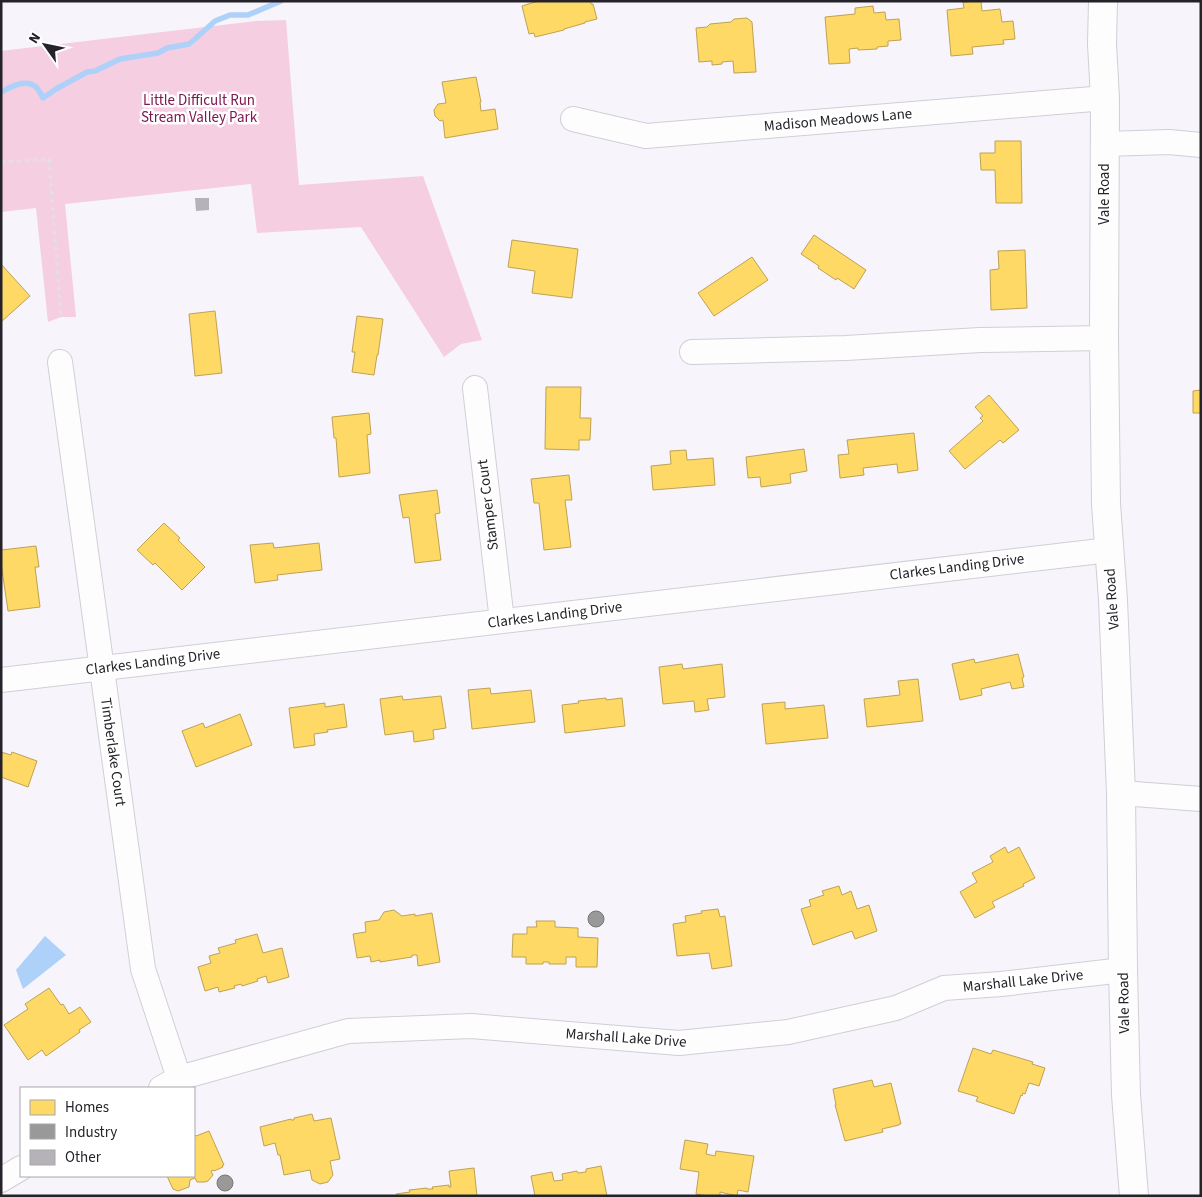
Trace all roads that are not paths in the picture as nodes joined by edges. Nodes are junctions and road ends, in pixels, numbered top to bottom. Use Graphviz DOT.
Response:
graph roads {
  1 [pos="1103,1"];
  2 [pos="1105,98"];
  3 [pos="573,119"];
  4 [pos="1104,144"];
  5 [pos="1201,145"];
  6 [pos="1104,338"];
  7 [pos="692,352"];
  8 [pos="60,362"];
  9 [pos="475,388"];
  10 [pos="1109,550"];
  11 [pos="502,621"];
  12 [pos="102,668"];
  13 [pos="1,680"];
  14 [pos="1121,793"];
  15 [pos="1201,799"];
  16 [pos="1123,970"];
  17 [pos="170,1083"];
  18 [pos="20,1169"];
  19 [pos="1,1180"];
  20 [pos="1134,1196"];
  1 -- 2 [label="main road, Vale Road"];
  2 -- 3 [label="street, Madison Meadows Lane"];
  2 -- 4 [label="main road, Vale Road"];
  4 -- 5 [label="street"];
  4 -- 6 [label="main road, Vale Road"];
  6 -- 7 [label="street"];
  6 -- 10 [label="main road, Vale Road"];
  8 -- 12 [label="street, Timberlake Court"];
  9 -- 11 [label="street, Stamper Court"];
  10 -- 11 [label="street, Clarkes Landing Drive"];
  10 -- 14 [label="main road, Vale Road"];
  11 -- 12 [label="street, Clarkes Landing Drive"];
  12 -- 13 [label="street, Clarkes Landing Drive"];
  12 -- 17 [label="street, Timberlake Court"];
  14 -- 15 [label="street"];
  14 -- 16 [label="main road, Vale Road"];
  16 -- 17 [label="street, Marshall Lake Drive"];
  16 -- 20 [label="main road, Vale Road"];
  18 -- 19 [label="street"];
}
